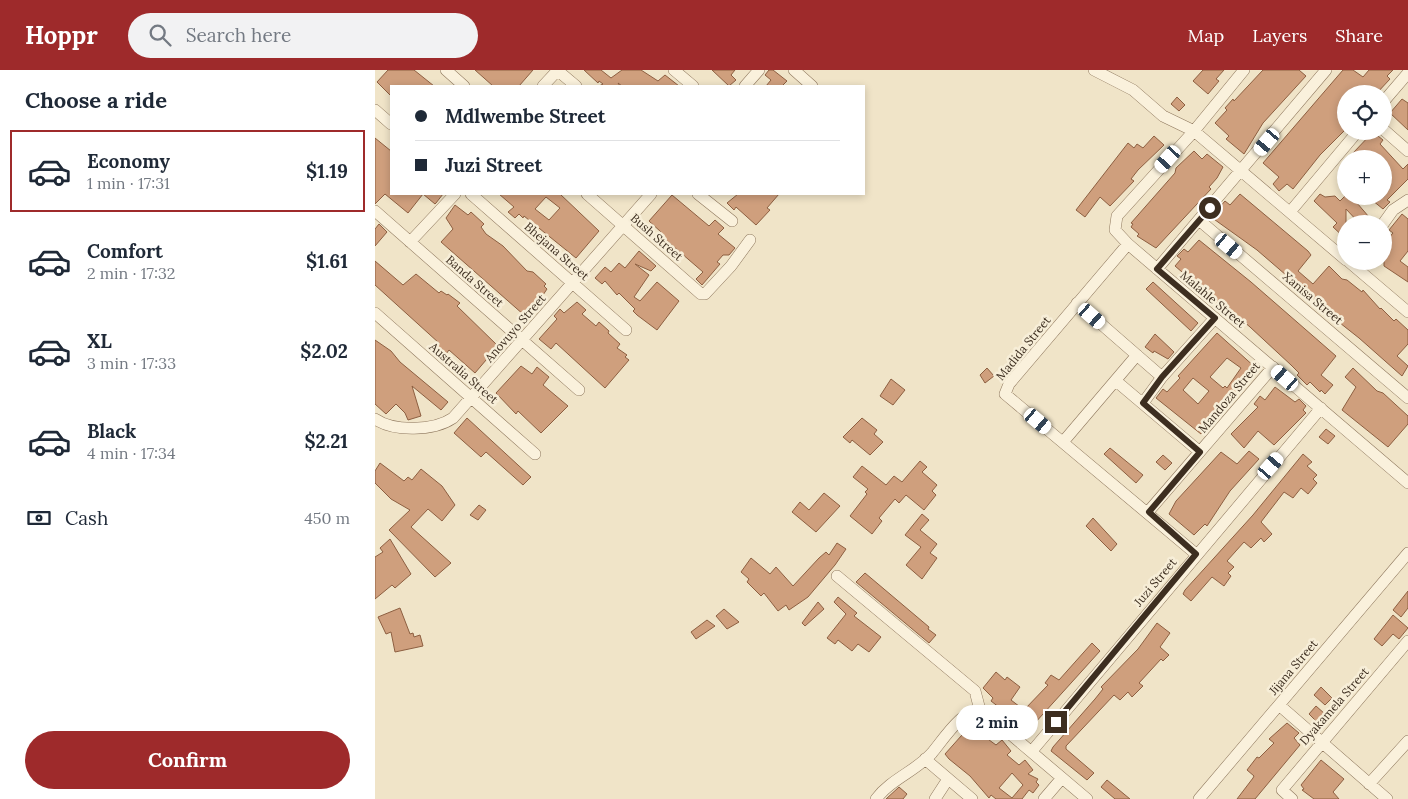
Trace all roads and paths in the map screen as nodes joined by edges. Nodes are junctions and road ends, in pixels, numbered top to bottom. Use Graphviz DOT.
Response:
graph roads {
  1 [pos="446,70"];
  2 [pos="674,70"];
  3 [pos="759,70"];
  4 [pos="794,70"];
  5 [pos="1094,70"];
  6 [pos="1244,70"];
  7 [pos="1327,70"];
  8 [pos="560,71"];
  9 [pos="1408,73"];
  10 [pos="463,85"];
  11 [pos="544,85"];
  12 [pos="575,85"];
  13 [pos="692,85"];
  14 [pos="746,85"];
  15 [pos="811,85"];
  16 [pos="1392,92"];
  17 [pos="375,110"];
  18 [pos="390,123"];
  19 [pos="1193,131"];
  20 [pos="1392,137"];
  21 [pos="1351,140"];
  22 [pos="1408,151"];
  23 [pos="1243,171"];
  24 [pos="454,195"];
  25 [pos="472,195"];
  26 [pos="588,195"];
  27 [pos="650,195"];
  28 [pos="700,195"];
  29 [pos="1408,201"];
  30 [pos="375,211"];
  31 [pos="1290,212"];
  32 [pos="1389,215"];
  33 [pos="1199,220"];
  34 [pos="731,221"];
  35 [pos="623,225"];
  36 [pos="750,240"];
  37 [pos="410,242"];
  38 [pos="1128,244"];
  39 [pos="1337,251"];
  40 [pos="1157,269"];
  41 [pos="1359,270"];
  42 [pos="572,283"];
  43 [pos="1077,304"];
  44 [pos="1408,312"];
  45 [pos="375,313"];
  46 [pos="1215,318"];
  47 [pos="626,330"];
  48 [pos="523,342"];
  49 [pos="1137,355"];
  50 [pos="1273,367"];
  51 [pos="1162,377"];
  52 [pos="1116,381"];
  53 [pos="579,390"];
  54 [pos="472,398"];
  55 [pos="1408,398"];
  56 [pos="1143,403"];
  57 [pos="1321,408"];
  58 [pos="375,419"];
  59 [pos="1063,442"];
  60 [pos="1200,452"];
  61 [pos="535,454"];
  62 [pos="1406,476"];
  63 [pos="1149,512"];
  64 [pos="1196,554"];
  65 [pos="1408,554"];
  66 [pos="837,576"];
  67 [pos="1408,642"];
  68 [pos="1279,705"];
  69 [pos="980,710"];
  70 [pos="1408,741"];
  71 [pos="1320,742"];
  72 [pos="1032,751"];
  73 [pos="925,759"];
  74 [pos="1062,778"];
  75 [pos="948,779"];
  76 [pos="1369,784"];
  77 [pos="1278,795"];
  78 [pos="876,799"];
  79 [pos="935,799"];
  80 [pos="972,799"];
  81 [pos="1044,799"];
  82 [pos="1087,799"];
  83 [pos="1199,799"];
  84 [pos="1292,799"];
  85 [pos="1387,799"];
  1 -- 10 [label="street"];
  2 -- 13 [label="street"];
  3 -- 14 [label="street"];
  4 -- 15 [label="street"];
  5 -- 19 [label="street"];
  6 -- 19 [label="street, Malahle Street"];
  7 -- 23 [label="street"];
  8 -- 11 [label="street"];
  8 -- 12 [label="street"];
  9 -- 16 [label="street"];
  17 -- 18 [label="street"];
  19 -- 23 [label="street"];
  19 -- 38 [label="street, Malahle Street"];
  20 -- 22 [label="street"];
  21 -- 31 [label="street"];
  23 -- 31 [label="street"];
  23 -- 33 [label="street"];
  24 -- 37 [label="street"];
  25 -- 42 [label="street, Bhejana Street"];
  26 -- 35 [label="street, Bush Street"];
  27 -- 35 [label="street, Anovuyo Street"];
  28 -- 34 [label="street"];
  29 -- 32 [label="street"];
  30 -- 37 [label="street, Banda Street"];
  31 -- 39 [label="street"];
  33 -- 40 [label="street"];
  33 -- 55 [label="street, Xanisa Street"];
  35 -- 36 [label="street, Bush Street"];
  35 -- 42 [label="street, Anovuyo Street"];
  37 -- 48 [label="street, Banda Street"];
  38 -- 40 [label="street, Malahle Street"];
  38 -- 43 [label="street, Madida Street"];
  40 -- 46 [label="street, Malahle Street"];
  41 -- 44 [label="street"];
  42 -- 47 [label="street, Bhejana Street"];
  42 -- 48 [label="street, Anovuyo Street"];
  43 -- 49 [label="street"];
  43 -- 59 [label="street, Madida Street"];
  45 -- 54 [label="street, Australia Street"];
  46 -- 50 [label="street, Malahle Street"];
  46 -- 51 [label="street"];
  48 -- 53 [label="street, Banda Street"];
  48 -- 54 [label="street, Anovuyo Street"];
  49 -- 51 [label="street"];
  49 -- 52 [label="street"];
  50 -- 57 [label="street, Malahle Street"];
  50 -- 60 [label="street, Mandoza Street"];
  51 -- 56 [label="street"];
  52 -- 56 [label="street"];
  52 -- 59 [label="street"];
  54 -- 58 [label="street, Anovuyo Street"];
  54 -- 61 [label="street, Australia Street"];
  56 -- 60 [label="street"];
  57 -- 62 [label="street, Malahle Street"];
  57 -- 64 [label="street, Juzi Street"];
  59 -- 63 [label="street, Madida Street"];
  60 -- 63 [label="street, Mandoza Street"];
  63 -- 64 [label="street, Madida Street"];
  64 -- 72 [label="street, Juzi Street"];
  65 -- 68 [label="street, Jijana Street"];
  66 -- 69 [label="street"];
  67 -- 71 [label="street, Dyakamela Street"];
  68 -- 71 [label="street"];
  68 -- 83 [label="street, Jijana Street"];
  69 -- 72 [label="street"];
  69 -- 73 [label="street"];
  70 -- 76 [label="street"];
  71 -- 76 [label="street"];
  71 -- 77 [label="street, Dyakamela Street"];
  72 -- 74 [label="street"];
  73 -- 75 [label="street"];
  73 -- 78 [label="street"];
  74 -- 81 [label="street"];
  74 -- 82 [label="street"];
  75 -- 79 [label="street"];
  75 -- 80 [label="street"];
  76 -- 85 [label="street"];
  77 -- 84 [label="street, Dyakamela Street"];
}
